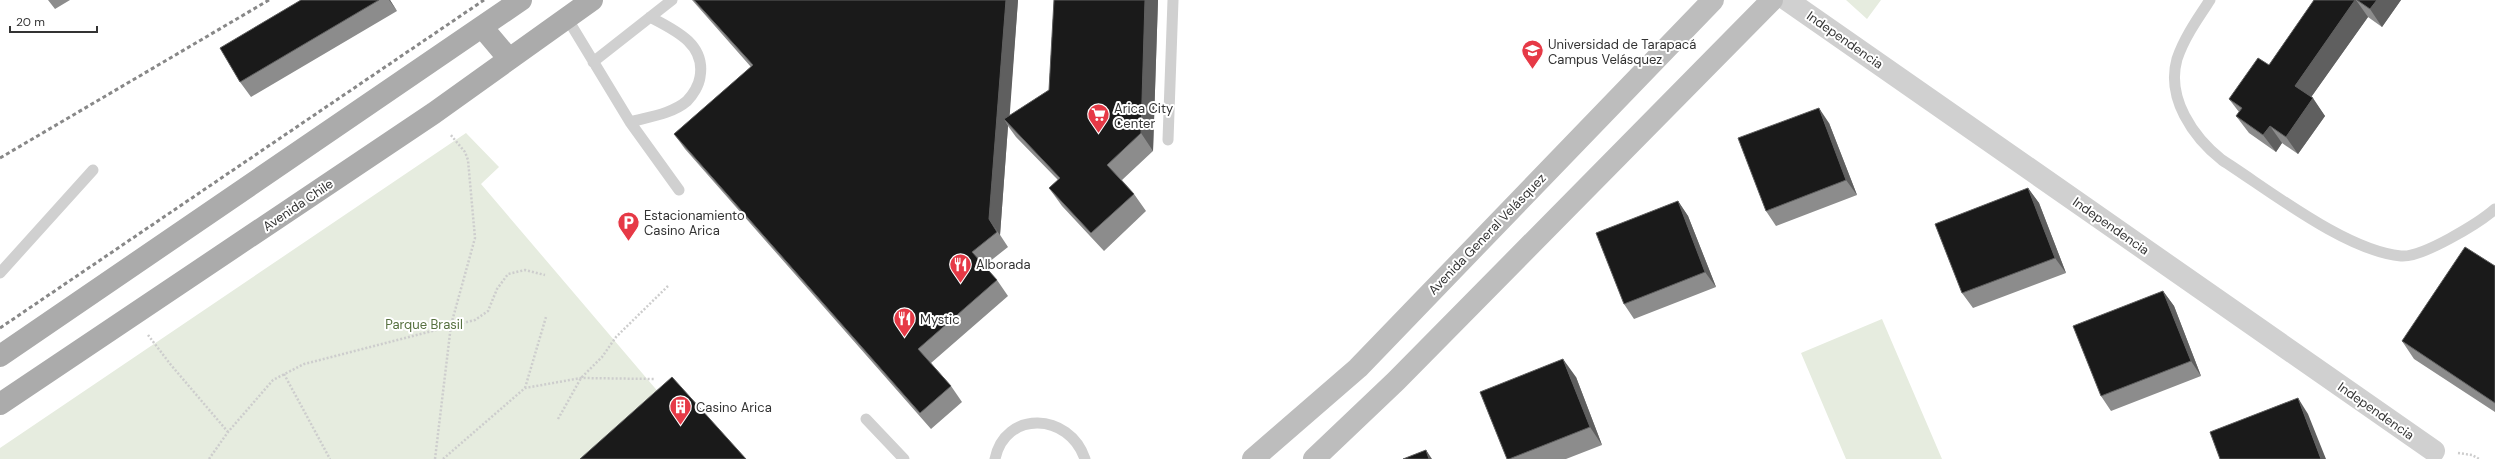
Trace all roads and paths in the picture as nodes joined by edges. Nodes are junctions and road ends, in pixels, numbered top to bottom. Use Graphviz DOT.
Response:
graph roads {
  1 [pos="521,0"];
  2 [pos="592,0"];
  3 [pos="672,0"];
  4 [pos="1173,0"];
  5 [pos="1713,0"];
  6 [pos="1772,0"];
  7 [pos="1787,0"];
  8 [pos="2210,0"];
  9 [pos="650,17"];
  10 [pos="566,18"];
  11 [pos="482,27"];
  12 [pos="509,60"];
  13 [pos="593,62"];
  14 [pos="434,113"];
  15 [pos="630,122"];
  16 [pos="1168,140"];
  17 [pos="93,170"];
  18 [pos="679,190"];
  19 [pos="2495,208"];
  20 [pos="0,273"];
  21 [pos="546,275"];
  22 [pos="668,286"];
  23 [pos="134,315"];
  24 [pos="546,317"];
  25 [pos="451,325"];
  26 [pos="0,356"];
  27 [pos="284,374"];
  28 [pos="581,378"];
  29 [pos="655,380"];
  30 [pos="525,388"];
  31 [pos="0,404"];
  32 [pos="558,419"];
  33 [pos="866,419"];
  34 [pos="228,432"];
  35 [pos="2434,451"];
  36 [pos="209,459"];
  37 [pos="330,459"];
  38 [pos="435,459"];
  39 [pos="443,459"];
  40 [pos="904,459"];
  41 [pos="995,459"];
  42 [pos="1085,459"];
  43 [pos="1252,459"];
  44 [pos="1314,459"];
  1 -- 11 [label="main road"];
  2 -- 10 [label="main road, Avenida Chile"];
  3 -- 9 [label="lane"];
  4 -- 16 [label="lane"];
  5 -- 43 [label="main road, Avenida General Velásquez"];
  6 -- 44 [label="main road"];
  7 -- 35 [label="street, Independencia"];
  8 -- 19 [label="lane"];
  9 -- 13 [label="lane"];
  9 -- 15 [label="lane"];
  10 -- 12 [label="main road, Avenida Chile"];
  10 -- 13 [label="lane"];
  11 -- 12 [label="main road"];
  11 -- 26 [label="main road"];
  12 -- 14 [label="main road, Avenida Chile"];
  13 -- 15 [label="lane"];
  14 -- 23 [label="main road, Avenida Chile"];
  14 -- 25 [label="path"];
  15 -- 18 [label="lane"];
  17 -- 20 [label="lane"];
  21 -- 25 [label="path"];
  22 -- 28 [label="path"];
  23 -- 31 [label="main road, Avenida Chile"];
  23 -- 34 [label="path"];
  24 -- 30 [label="path"];
  25 -- 27 [label="path"];
  25 -- 38 [label="path"];
  27 -- 34 [label="path"];
  27 -- 37 [label="path"];
  28 -- 29 [label="path"];
  28 -- 30 [label="path"];
  28 -- 32 [label="path"];
  30 -- 39 [label="path"];
  33 -- 40 [label="lane"];
  34 -- 36 [label="path"];
  41 -- 42 [label="lane"];
}
